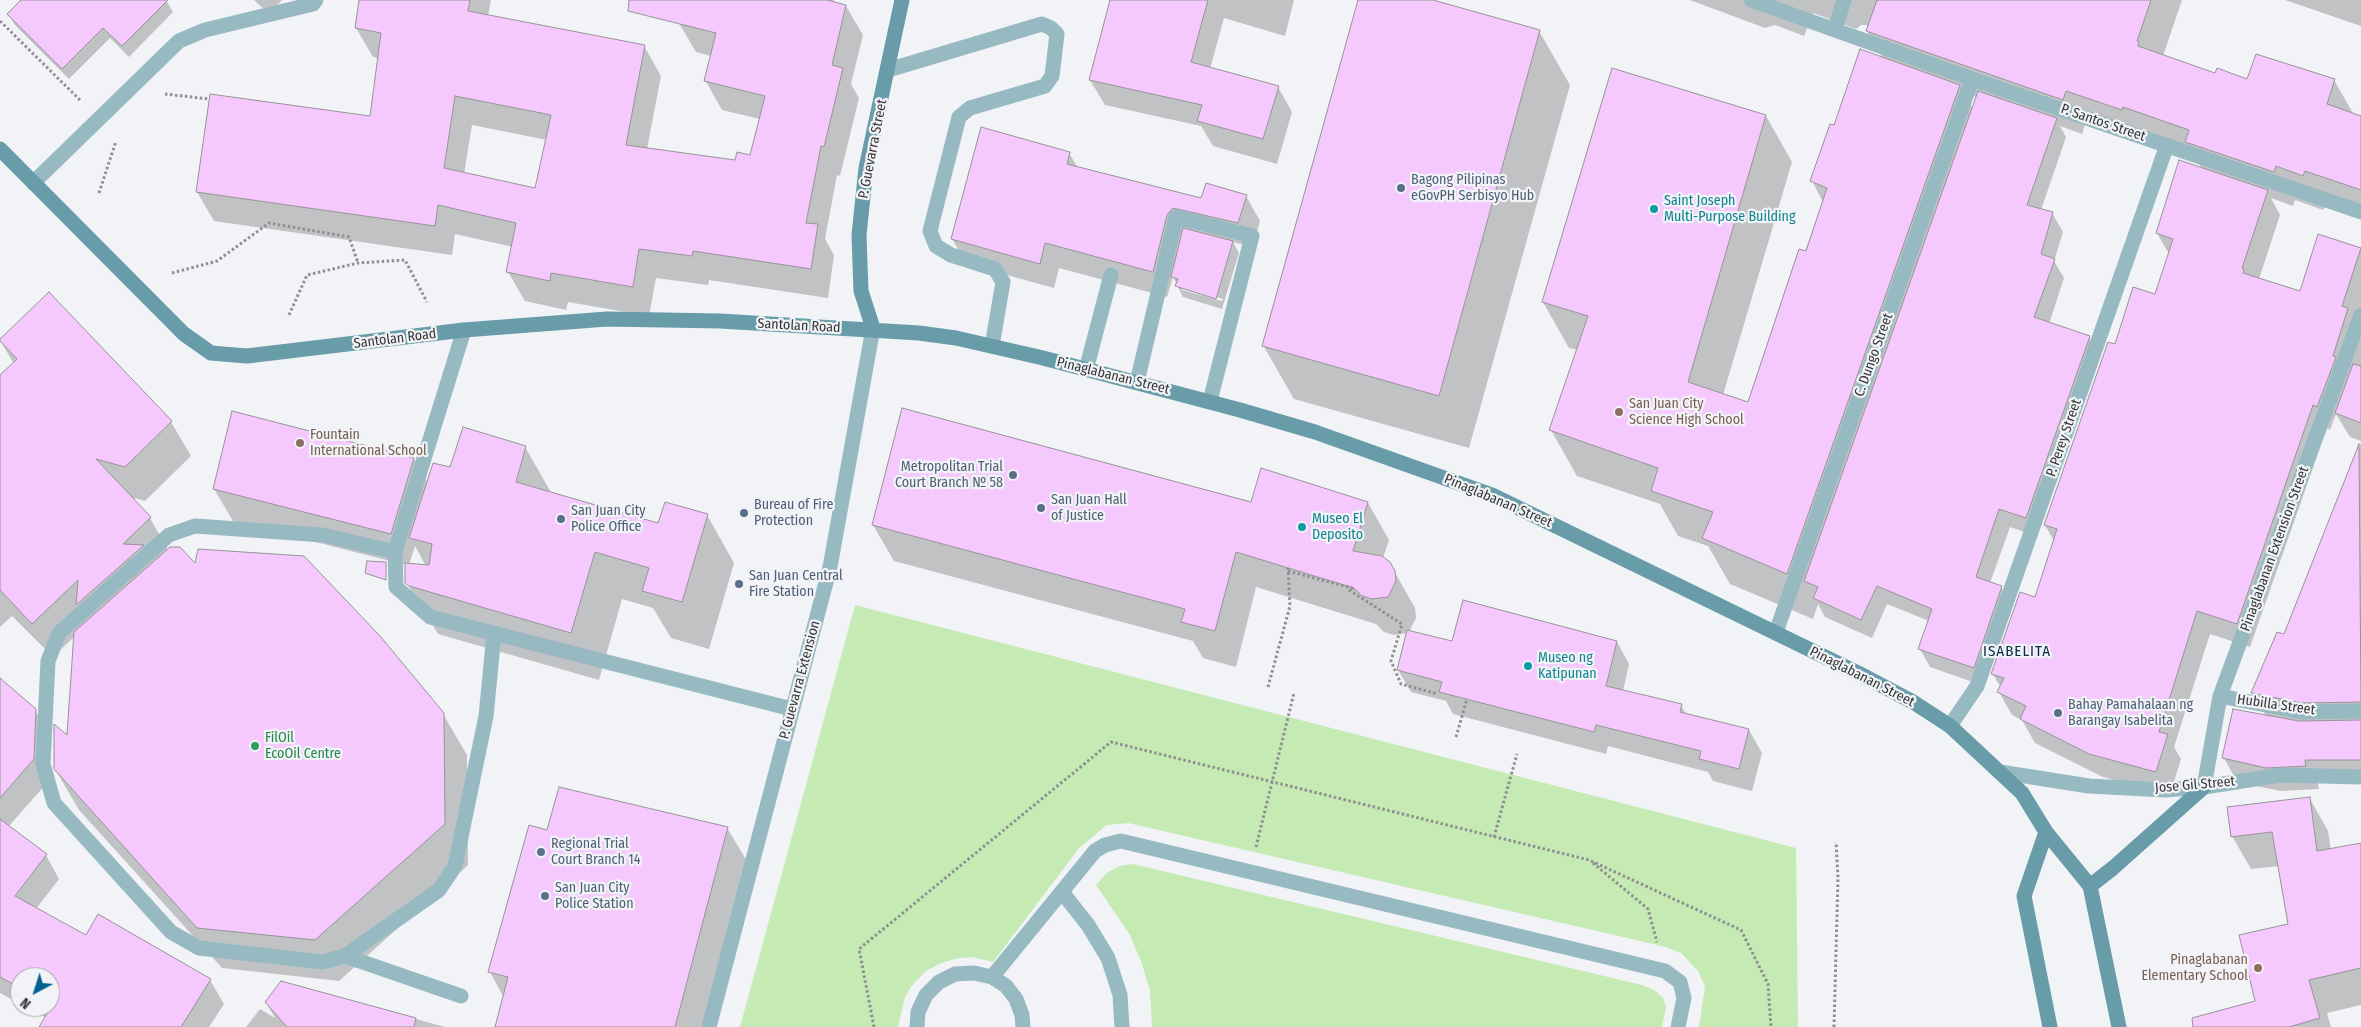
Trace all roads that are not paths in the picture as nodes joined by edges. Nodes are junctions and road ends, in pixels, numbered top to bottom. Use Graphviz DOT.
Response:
graph roads {
  1 [pos="316,0"];
  2 [pos="902,0"];
  3 [pos="1751,0"];
  4 [pos="1844,0"];
  5 [pos="1840,30"];
  6 [pos="888,70"];
  7 [pos="1972,78"];
  8 [pos="2166,145"];
  9 [pos="0,149"];
  10 [pos="33,183"];
  11 [pos="2361,212"];
  12 [pos="1111,275"];
  13 [pos="2361,315"];
  14 [pos="874,328"];
  15 [pos="464,330"];
  16 [pos="992,346"];
  17 [pos="1086,370"];
  18 [pos="1136,382"];
  19 [pos="1210,402"];
  20 [pos="395,552"];
  21 [pos="1776,632"];
  22 [pos="494,634"];
  23 [pos="2220,696"];
  24 [pos="792,709"];
  25 [pos="2361,711"];
  26 [pos="1950,726"];
  27 [pos="2000,772"];
  28 [pos="2361,777"];
  29 [pos="2204,787"];
  30 [pos="2046,832"];
  31 [pos="2090,886"];
  32 [pos="1062,892"];
  33 [pos="345,956"];
  34 [pos="992,977"];
  35 [pos="461,996"];
  36 [pos="709,1027"];
  37 [pos="917,1027"];
  38 [pos="1023,1027"];
  39 [pos="1122,1027"];
  40 [pos="1678,1027"];
  41 [pos="2050,1027"];
  42 [pos="2119,1027"];
  1 -- 10 [label="street"];
  2 -- 6 [label="main road, P. Guevarra Street"];
  3 -- 5 [label="street, P. Santos Street"];
  4 -- 5 [label="street"];
  5 -- 7 [label="street, P. Santos Street"];
  6 -- 14 [label="main road, P. Guevarra Street"];
  6 -- 16 [label="street"];
  7 -- 8 [label="street, P. Santos Street"];
  7 -- 21 [label="street, C. Dungo Street"];
  8 -- 11 [label="street, P. Santos Street"];
  8 -- 26 [label="street, P. Perey Street"];
  9 -- 10 [label="main road, Santolan Road"];
  10 -- 15 [label="main road, Santolan Road"];
  12 -- 17 [label="street"];
  13 -- 23 [label="street, Pinaglabanan Extension Street"];
  14 -- 15 [label="main road, Santolan Road"];
  14 -- 16 [label="main road, Pinaglabanan Street"];
  14 -- 24 [label="street, P. Guevarra Extension"];
  15 -- 20 [label="street"];
  16 -- 17 [label="main road, Pinaglabanan Street"];
  17 -- 18 [label="main road, Pinaglabanan Street"];
  18 -- 19 [label="main road, Pinaglabanan Street"];
  18 -- 19 [label="street"];
  19 -- 21 [label="main road, Pinaglabanan Street"];
  20 -- 22 [label="street"];
  20 -- 33 [label="street"];
  21 -- 26 [label="main road, Pinaglabanan Street"];
  22 -- 24 [label="street"];
  22 -- 33 [label="street"];
  23 -- 25 [label="street, Hubilla Street"];
  23 -- 29 [label="street, Pinaglabanan Extension Street"];
  24 -- 36 [label="street, P. Guevarra Extension"];
  26 -- 27 [label="main road, Pinaglabanan Street"];
  27 -- 29 [label="street, Jose Gil Street"];
  27 -- 30 [label="main road, Pinaglabanan Street"];
  28 -- 29 [label="street, Jose Gil Street"];
  29 -- 31 [label="main road"];
  30 -- 31 [label="main road, Pinaglabanan Street"];
  30 -- 41 [label="main road"];
  31 -- 42 [label="main road, Pinaglabanan Street"];
  32 -- 34 [label="street"];
  32 -- 39 [label="street"];
  32 -- 40 [label="street"];
  33 -- 35 [label="street"];
  34 -- 37 [label="street"];
  34 -- 38 [label="street"];
}
